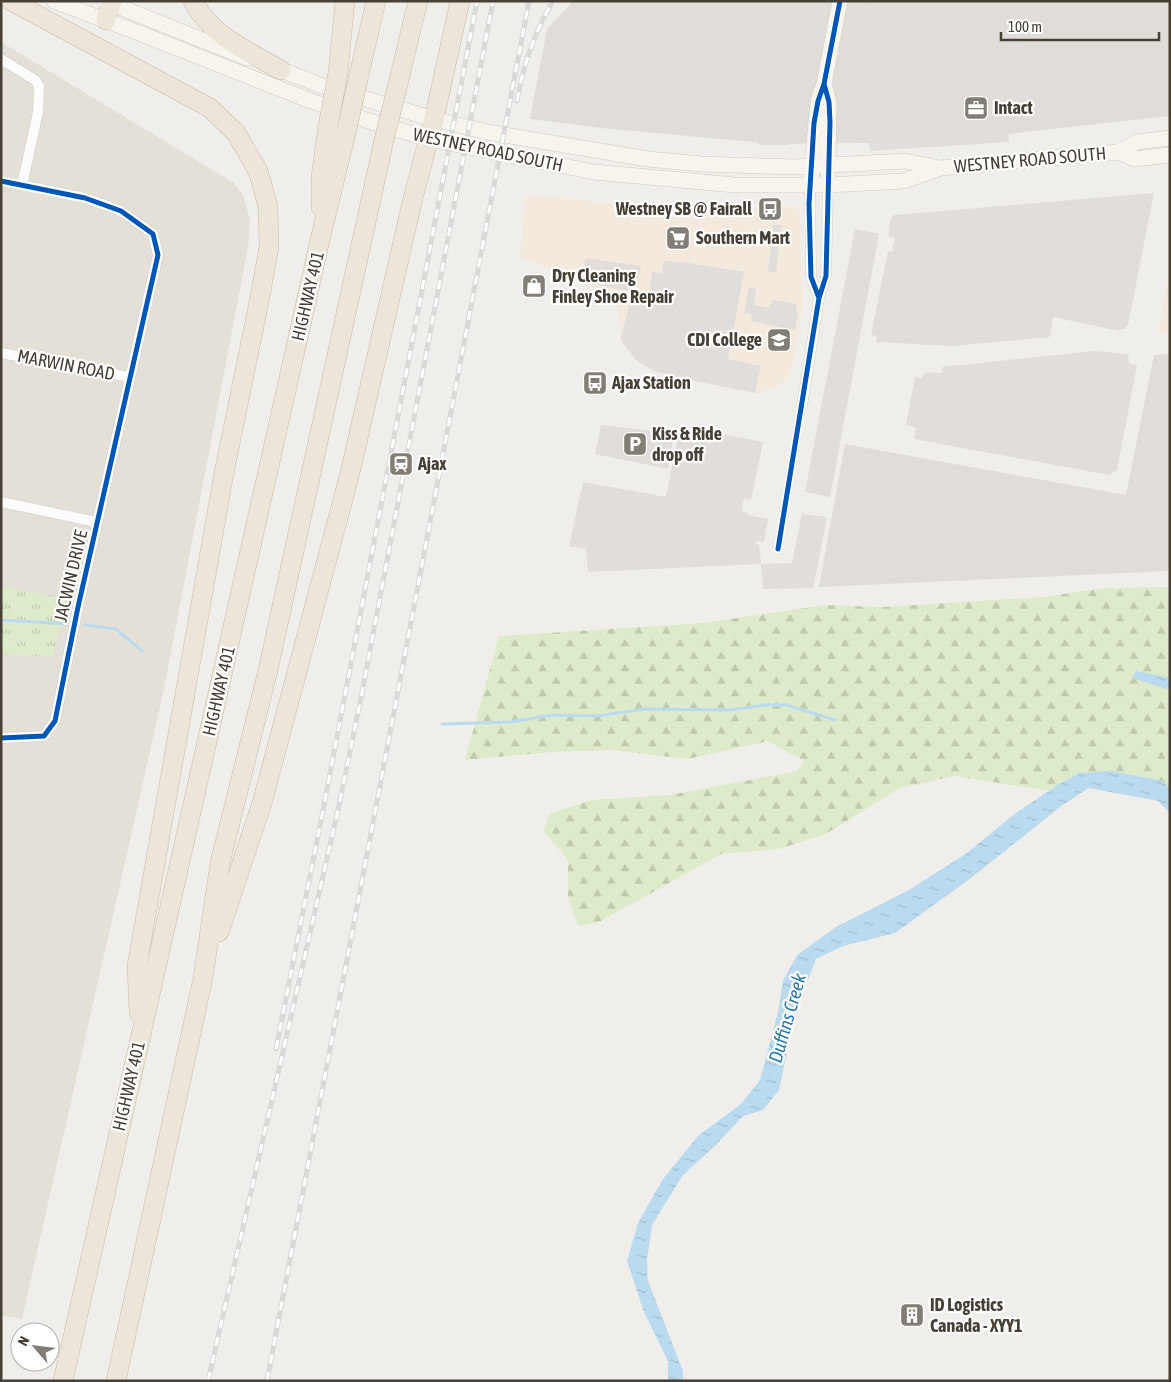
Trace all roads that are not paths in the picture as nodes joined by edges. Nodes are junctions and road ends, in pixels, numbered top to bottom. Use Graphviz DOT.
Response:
graph roads {
  1 [pos="11,1"];
  2 [pos="54,1"];
  3 [pos="193,1"];
  4 [pos="345,1"];
  5 [pos="376,1"];
  6 [pos="418,1"];
  7 [pos="460,1"];
  8 [pos="840,1"];
  9 [pos="109,7"];
  10 [pos="1,59"];
  11 [pos="281,70"];
  12 [pos="824,84"];
  13 [pos="434,119"];
  14 [pos="1170,138"];
  15 [pos="429,139"];
  16 [pos="1118,152"];
  17 [pos="1170,155"];
  18 [pos="829,166"];
  19 [pos="812,167"];
  20 [pos="941,168"];
  21 [pos="1,181"];
  22 [pos="22,185"];
  23 [pos="828,185"];
  24 [pos="810,186"];
  25 [pos="322,231"];
  26 [pos="819,298"];
  27 [pos="1,353"];
  28 [pos="130,377"];
  29 [pos="802,406"];
  30 [pos="1,502"];
  31 [pos="97,522"];
  32 [pos="1,738"];
  33 [pos="203,978"];
  34 [pos="139,1040"];
  35 [pos="63,1381"];
  36 [pos="116,1381"];
  1 -- 34 [label="highway"];
  2 -- 9 [label="main road, WESTNEY ROAD SOUTH"];
  3 -- 11 [label="highway"];
  4 -- 25 [label="highway, bridge"];
  5 -- 25 [label="highway, HIGHWAY 401, bridge"];
  6 -- 33 [label="highway, bridge"];
  7 -- 13 [label="highway"];
  8 -- 12 [label="main road"];
  9 -- 11 [label="main road, WESTNEY ROAD SOUTH"];
  9 -- 15 [label="main road, WESTNEY ROAD SOUTH"];
  10 -- 22 [label="street"];
  11 -- 13 [label="main road, WESTNEY ROAD SOUTH"];
  12 -- 18 [label="main road"];
  12 -- 19 [label="main road"];
  13 -- 15 [label="highway"];
  13 -- 19 [label="main road, WESTNEY ROAD SOUTH"];
  14 -- 16 [label="main road, WESTNEY ROAD SOUTH"];
  15 -- 24 [label="main road, WESTNEY ROAD SOUTH"];
  15 -- 33 [label="highway"];
  16 -- 17 [label="main road, WESTNEY ROAD SOUTH"];
  16 -- 20 [label="main road, WESTNEY ROAD SOUTH"];
  18 -- 19 [label="main road, WESTNEY ROAD SOUTH"];
  18 -- 20 [label="main road, WESTNEY ROAD SOUTH"];
  18 -- 23 [label="main road"];
  19 -- 24 [label="main road"];
  20 -- 23 [label="main road, WESTNEY ROAD SOUTH"];
  21 -- 22 [label="street, JACWIN DRIVE"];
  22 -- 28 [label="street, JACWIN DRIVE"];
  23 -- 24 [label="main road, WESTNEY ROAD SOUTH"];
  23 -- 26 [label="street"];
  24 -- 26 [label="street"];
  25 -- 34 [label="highway, HIGHWAY 401"];
  26 -- 29 [label="street"];
  27 -- 28 [label="street, MARWIN ROAD"];
  28 -- 31 [label="street, JACWIN DRIVE"];
  30 -- 31 [label="street"];
  31 -- 32 [label="street, JACWIN DRIVE"];
  33 -- 36 [label="highway"];
  34 -- 35 [label="highway, HIGHWAY 401"];
}
